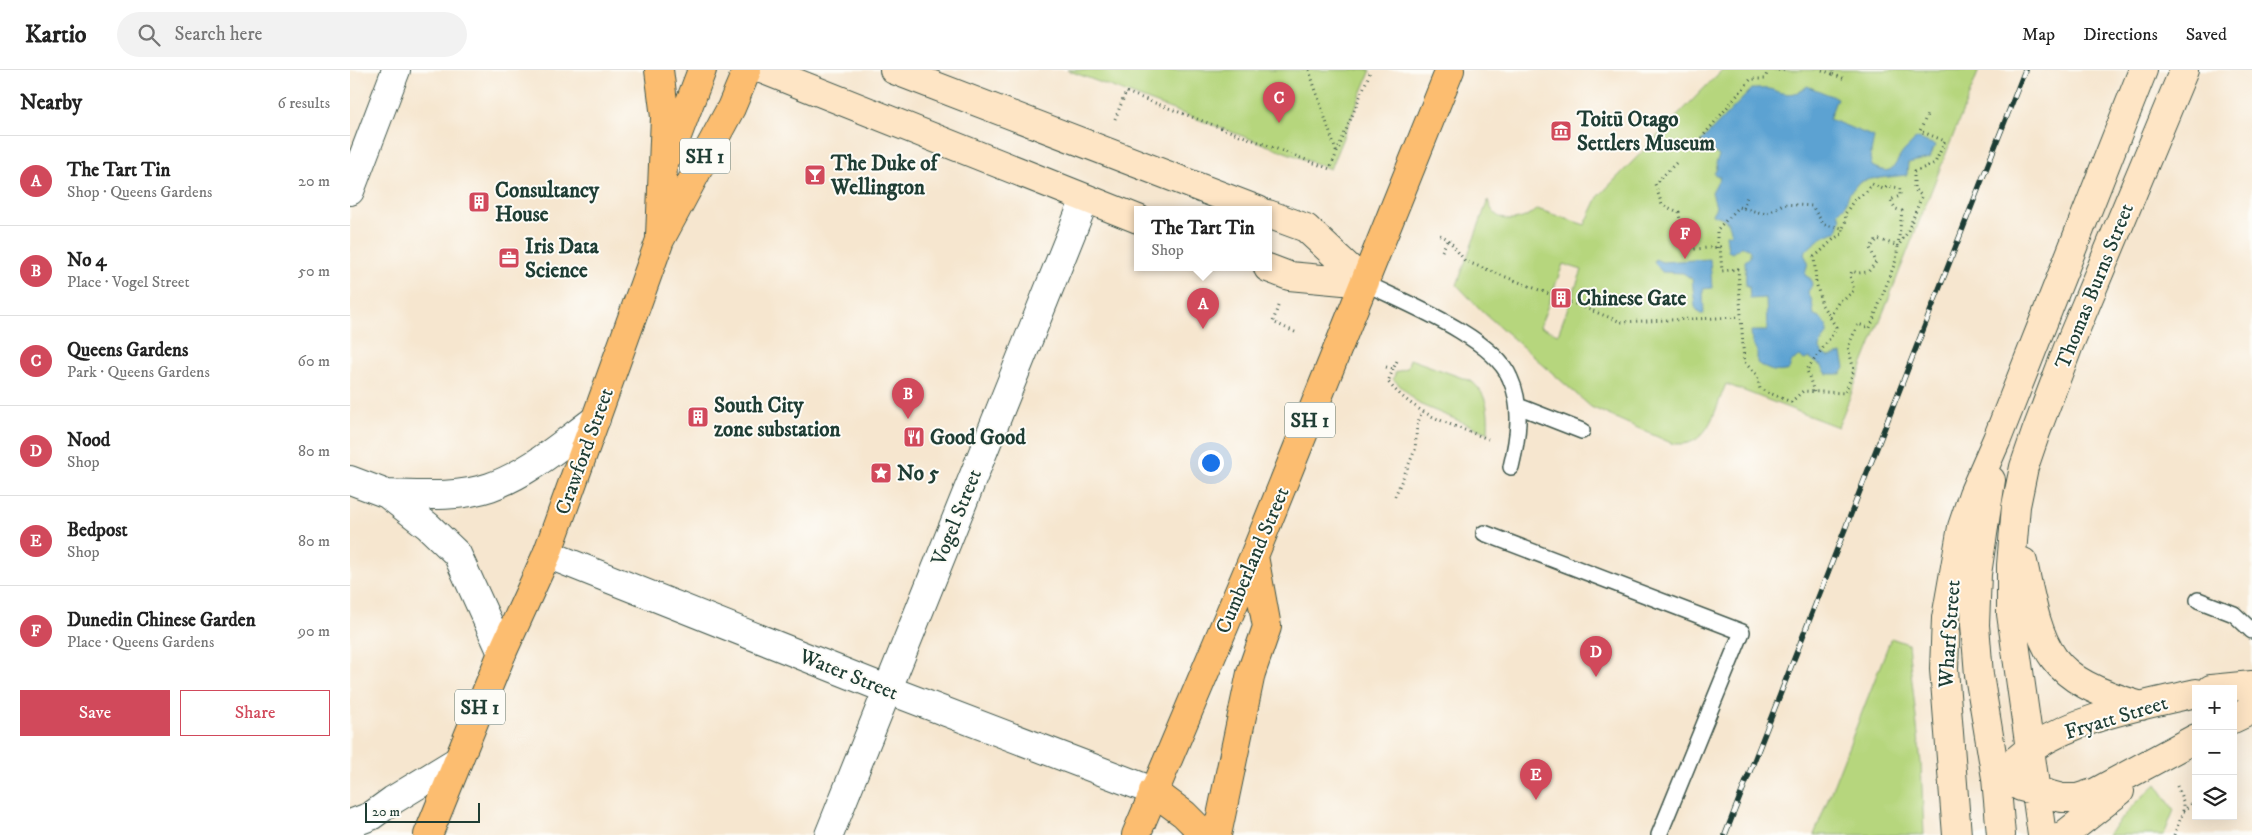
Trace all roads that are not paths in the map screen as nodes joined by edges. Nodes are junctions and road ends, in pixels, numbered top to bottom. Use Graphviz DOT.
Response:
graph roads {
  1 [pos="396,70"];
  2 [pos="659,70"];
  3 [pos="702,70"];
  4 [pos="747,70"];
  5 [pos="764,70"];
  6 [pos="894,70"];
  7 [pos="1450,70"];
  8 [pos="2144,70"];
  9 [pos="2184,70"];
  10 [pos="661,179"];
  11 [pos="350,190"];
  12 [pos="1084,199"];
  13 [pos="1248,206"];
  14 [pos="1272,215"];
  15 [pos="1134,218"];
  16 [pos="660,240"];
  17 [pos="1272,270"];
  18 [pos="1365,283"];
  19 [pos="1518,406"];
  20 [pos="596,419"];
  21 [pos="1582,431"];
  22 [pos="1997,439"];
  23 [pos="1511,468"];
  24 [pos="350,480"];
  25 [pos="387,494"];
  26 [pos="2016,506"];
  27 [pos="1484,533"];
  28 [pos="547,554"];
  29 [pos="1254,556"];
  30 [pos="2198,600"];
  31 [pos="2252,631"];
  32 [pos="502,653"];
  33 [pos="2252,685"];
  34 [pos="2237,686"];
  35 [pos="886,689"];
  36 [pos="2192,694"];
  37 [pos="2140,706"];
  38 [pos="2252,710"];
  39 [pos="2237,717"];
  40 [pos="2192,740"];
  41 [pos="2032,748"];
  42 [pos="2160,759"];
  43 [pos="457,761"];
  44 [pos="1996,778"];
  45 [pos="1153,791"];
  46 [pos="2037,792"];
  47 [pos="350,824"];
  48 [pos="428,835"];
  49 [pos="829,835"];
  50 [pos="1136,835"];
  51 [pos="1204,835"];
  52 [pos="1217,835"];
  53 [pos="1659,835"];
  54 [pos="1957,835"];
  55 [pos="2001,835"];
  56 [pos="2042,835"];
  57 [pos="2064,835"];
  1 -- 11 [label="street"];
  2 -- 10 [label="highway"];
  3 -- 10 [label="highway"];
  4 -- 16 [label="highway, Crawford Street / SH 1"];
  5 -- 12 [label="main road"];
  6 -- 13 [label="main road"];
  7 -- 18 [label="highway, SH 1"];
  8 -- 22 [label="main road, Thomas Burns Street"];
  9 -- 26 [label="main road, Thomas Burns Street"];
  10 -- 16 [label="highway"];
  12 -- 15 [label="main road"];
  12 -- 35 [label="street, Vogel Street"];
  14 -- 18 [label="main road"];
  16 -- 20 [label="highway, Crawford Street / SH 1"];
  17 -- 18 [label="main road"];
  18 -- 19 [label="lane"];
  18 -- 29 [label="highway, Cumberland Street / SH 1"];
  19 -- 21 [label="lane"];
  19 -- 23 [label="lane"];
  20 -- 25 [label="street"];
  20 -- 28 [label="highway, Crawford Street / SH 1"];
  22 -- 44 [label="main road"];
  22 -- 54 [label="main road, Wharf Street"];
  24 -- 25 [label="street"];
  25 -- 32 [label="street"];
  26 -- 37 [label="main road"];
  26 -- 41 [label="main road"];
  27 -- 53 [label="lane"];
  28 -- 32 [label="highway, Crawford Street / SH 1"];
  28 -- 35 [label="street, Water Street"];
  29 -- 45 [label="highway, Cumberland Street / SH 1"];
  29 -- 52 [label="highway"];
  30 -- 31 [label="lane"];
  32 -- 43 [label="highway, Crawford Street / SH 1"];
  33 -- 34 [label="main road"];
  35 -- 45 [label="street, Water Street"];
  35 -- 49 [label="street, Vogel Street"];
  36 -- 37 [label="main road, Fryatt Street"];
  37 -- 41 [label="main road, Fryatt Street"];
  38 -- 39 [label="main road"];
  40 -- 42 [label="main road"];
  41 -- 44 [label="main road, Fryatt Street"];
  41 -- 46 [label="main road"];
  42 -- 46 [label="main road"];
  42 -- 57 [label="main road"];
  43 -- 47 [label="street"];
  43 -- 48 [label="highway, Crawford Street / SH 1"];
  44 -- 46 [label="main road"];
  44 -- 55 [label="main road"];
  45 -- 50 [label="highway, Cumberland Street / SH 1"];
  45 -- 51 [label="highway"];
  46 -- 56 [label="main road"];
}
